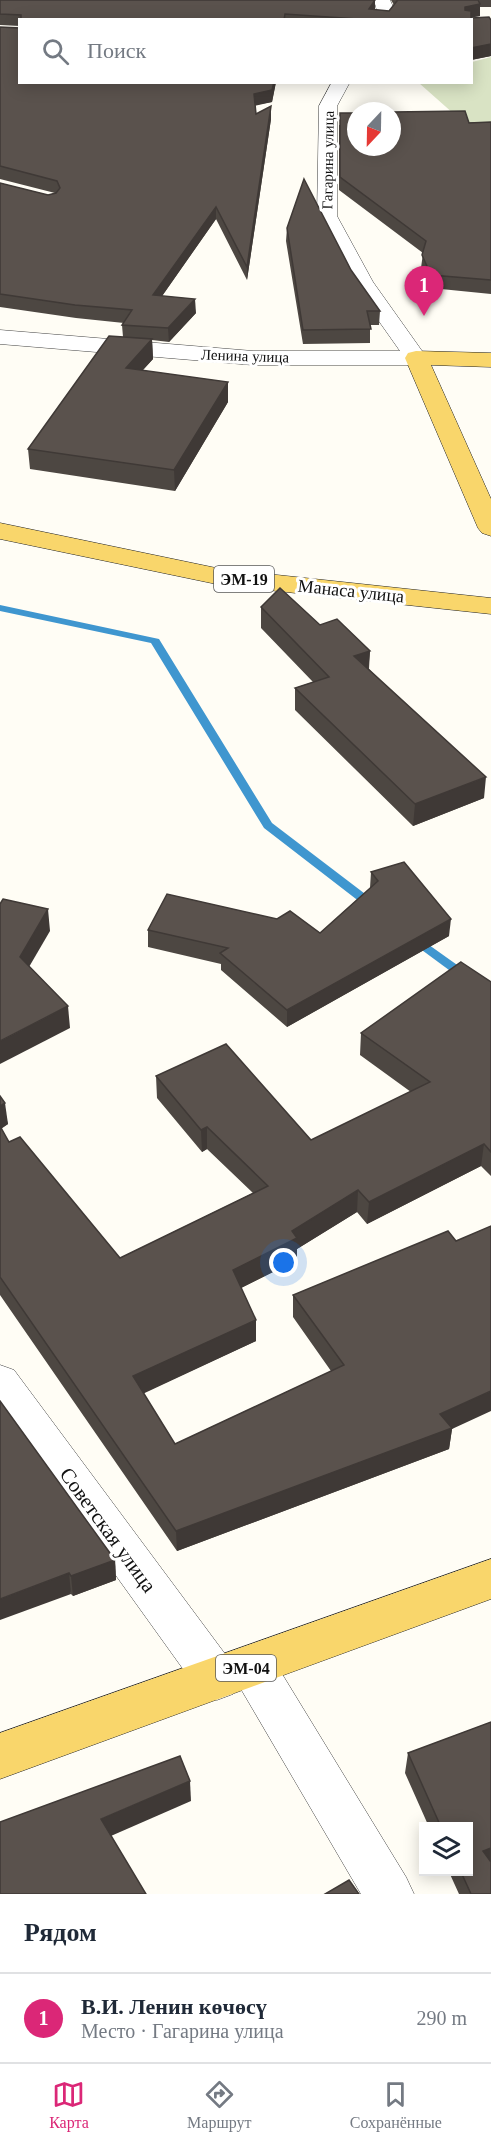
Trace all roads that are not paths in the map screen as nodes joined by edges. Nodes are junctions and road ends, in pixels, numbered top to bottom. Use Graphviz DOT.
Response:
graph roads {
  1 [pos="382,0"];
  2 [pos="380,18"];
  3 [pos="340,84"];
  4 [pos="0,338"];
  5 [pos="416,358"];
  6 [pos="491,360"];
  7 [pos="491,528"];
  8 [pos="0,531"];
  9 [pos="491,606"];
  10 [pos="0,1382"];
  11 [pos="491,1579"];
  12 [pos="235,1672"];
  13 [pos="0,1756"];
  14 [pos="389,1894"];
  1 -- 2 [label="street"];
  3 -- 5 [label="street, Гагарина улица"];
  4 -- 5 [label="street, Ленина улица"];
  5 -- 6 [label="main road, Ленина улица"];
  5 -- 7 [label="main road"];
  8 -- 9 [label="main road, Манаса улица / ЭМ-19"];
  10 -- 12 [label="street, Советская улица"];
  11 -- 12 [label="main road, ЭМ-04"];
  12 -- 13 [label="main road, ЭМ-04"];
  12 -- 14 [label="street, Советская улица"];
}
